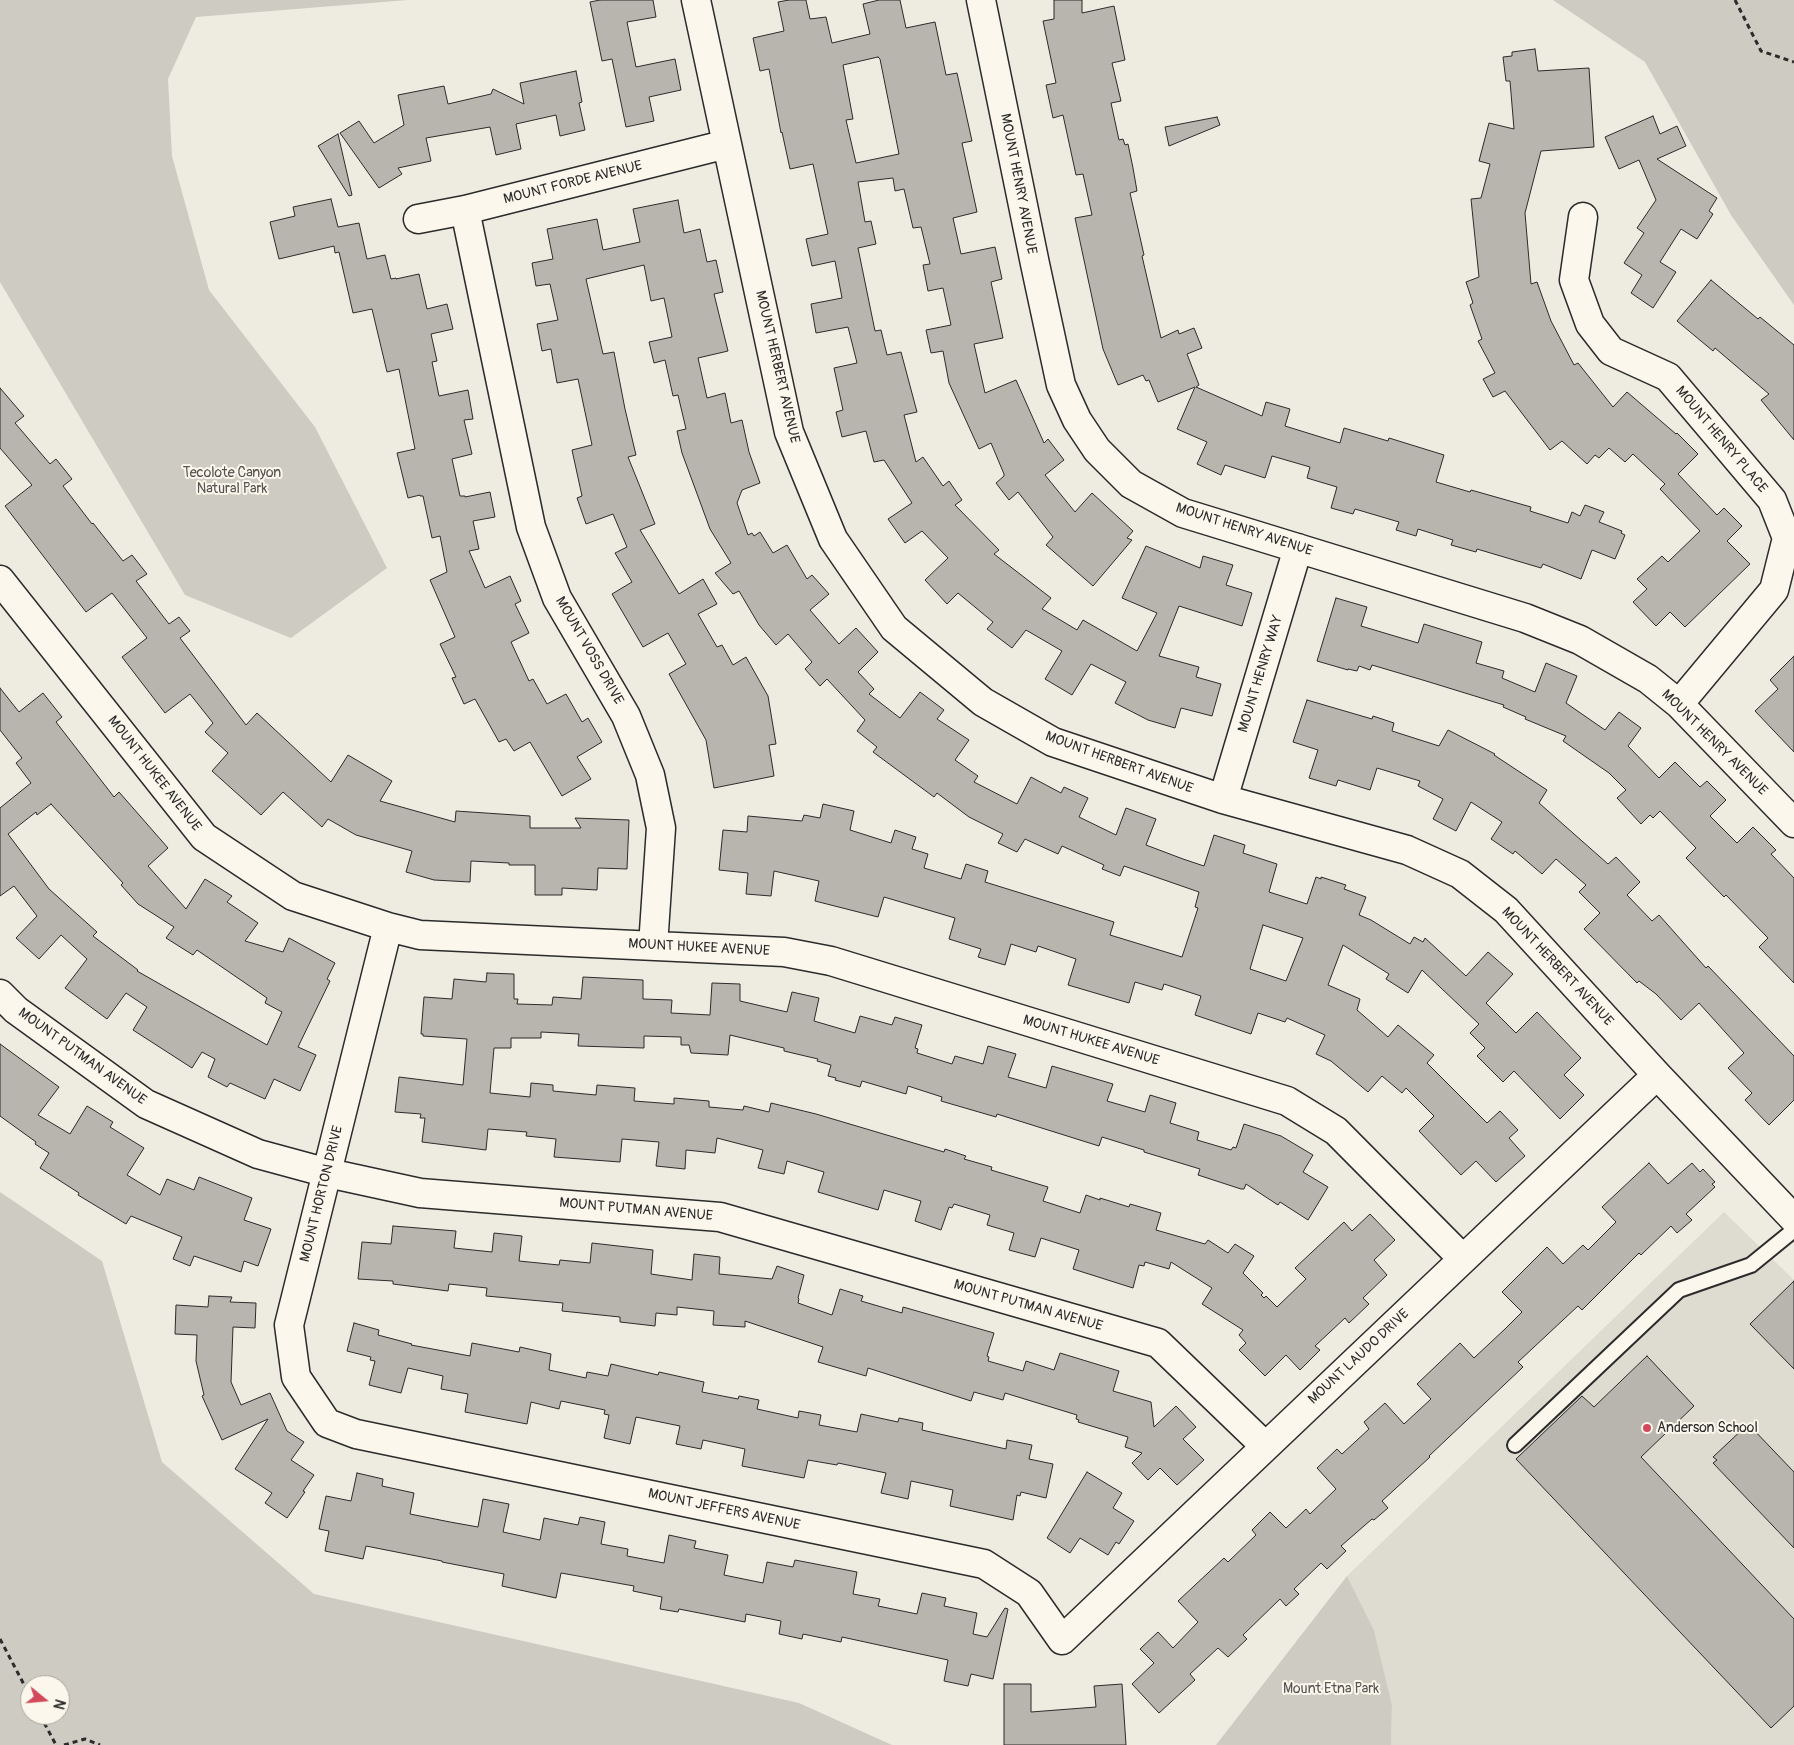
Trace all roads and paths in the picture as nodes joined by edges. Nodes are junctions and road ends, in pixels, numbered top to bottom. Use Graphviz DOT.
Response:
graph roads {
  1 [pos="696,0"];
  2 [pos="981,0"];
  3 [pos="1735,0"];
  4 [pos="1794,62"];
  5 [pos="727,144"];
  6 [pos="466,210"];
  7 [pos="1583,217"];
  8 [pos="418,219"];
  9 [pos="1298,548"];
  10 [pos="0,580"];
  11 [pos="1679,704"];
  12 [pos="1223,799"];
  13 [pos="1794,823"];
  14 [pos="388,928"];
  15 [pos="653,946"];
  16 [pos="0,994"];
  17 [pos="1656,1076"];
  18 [pos="328,1172"];
  19 [pos="1794,1219"];
  20 [pos="1794,1230"];
  21 [pos="1463,1259"];
  22 [pos="356,1434"];
  23 [pos="1515,1445"];
  24 [pos="1265,1446"];
  25 [pos="0,1639"];
  26 [pos="1062,1640"];
  27 [pos="20,1677"];
  28 [pos="45,1725"];
  29 [pos="56,1745"];
  30 [pos="64,1745"];
  31 [pos="100,1745"];
  1 -- 5 [label="street, MOUNT HERBERT AVENUE"];
  2 -- 9 [label="street, MOUNT HENRY AVENUE"];
  3 -- 4 [label="path"];
  5 -- 6 [label="street, MOUNT FORDE AVENUE"];
  5 -- 12 [label="street, MOUNT HERBERT AVENUE"];
  6 -- 8 [label="street, MOUNT FORDE AVENUE"];
  6 -- 15 [label="street, MOUNT VOSS DRIVE"];
  7 -- 11 [label="street, MOUNT HENRY PLACE"];
  9 -- 11 [label="street, MOUNT HENRY AVENUE"];
  9 -- 12 [label="street, MOUNT HENRY WAY"];
  10 -- 14 [label="street, MOUNT HUKEE AVENUE"];
  11 -- 13 [label="street, MOUNT HENRY AVENUE"];
  12 -- 17 [label="street, MOUNT HERBERT AVENUE"];
  14 -- 15 [label="street, MOUNT HUKEE AVENUE"];
  14 -- 18 [label="street, MOUNT HORTON DRIVE"];
  15 -- 21 [label="street, MOUNT HUKEE AVENUE"];
  16 -- 18 [label="street, MOUNT PUTMAN AVENUE"];
  17 -- 19 [label="street, MOUNT HERBERT AVENUE"];
  17 -- 21 [label="street, MOUNT LAUDO DRIVE"];
  18 -- 22 [label="street, MOUNT HORTON DRIVE"];
  18 -- 24 [label="street, MOUNT PUTMAN AVENUE"];
  20 -- 23 [label="lane"];
  21 -- 24 [label="street, MOUNT LAUDO DRIVE"];
  22 -- 26 [label="street, MOUNT JEFFERS AVENUE"];
  24 -- 26 [label="street, MOUNT LAUDO DRIVE"];
  25 -- 27 [label="path"];
  28 -- 29 [label="path"];
  30 -- 31 [label="path"];
}
